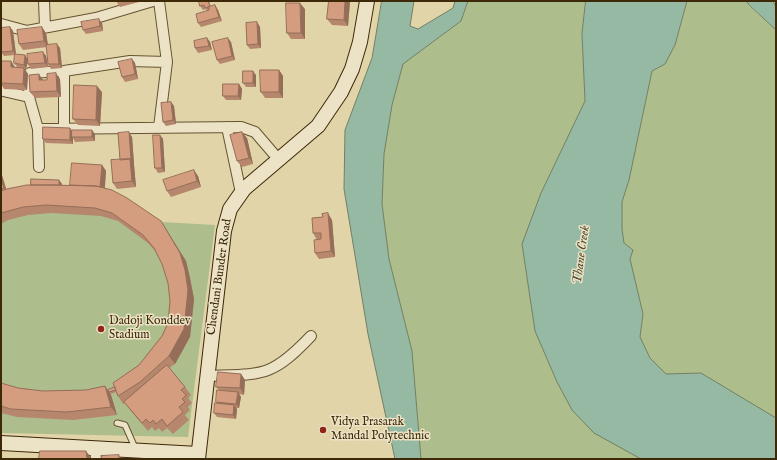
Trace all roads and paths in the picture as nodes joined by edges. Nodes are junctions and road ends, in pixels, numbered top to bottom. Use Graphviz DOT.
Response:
graph roads {
  1 [pos="44,1"];
  2 [pos="152,1"];
  3 [pos="159,1"];
  4 [pos="367,1"];
  5 [pos="1,24"];
  6 [pos="45,27"];
  7 [pos="167,62"];
  8 [pos="64,71"];
  9 [pos="2,91"];
  10 [pos="29,97"];
  11 [pos="159,127"];
  12 [pos="227,127"];
  13 [pos="38,128"];
  14 [pos="64,128"];
  15 [pos="279,160"];
  16 [pos="39,167"];
  17 [pos="241,193"];
  18 [pos="311,336"];
  19 [pos="207,376"];
  20 [pos="117,422"];
  21 [pos="1,444"];
  22 [pos="130,453"];
  23 [pos="98,454"];
  24 [pos="198,456"];
  1 -- 6 [label="street"];
  2 -- 6 [label="street"];
  3 -- 7 [label="street"];
  4 -- 15 [label="main road, Chendani Bunder Road"];
  5 -- 6 [label="street"];
  7 -- 8 [label="street"];
  7 -- 11 [label="street"];
  8 -- 10 [label="street"];
  8 -- 14 [label="street"];
  9 -- 10 [label="street"];
  10 -- 13 [label="street"];
  11 -- 12 [label="street"];
  11 -- 14 [label="street"];
  12 -- 15 [label="street"];
  12 -- 17 [label="street"];
  13 -- 14 [label="street"];
  13 -- 16 [label="street"];
  15 -- 17 [label="main road, Chendani Bunder Road"];
  17 -- 19 [label="main road, Chendani Bunder Road"];
  18 -- 19 [label="street"];
  19 -- 24 [label="main road, Chendani Bunder Road"];
  20 -- 22 [label="lane"];
  21 -- 23 [label="main road"];
  22 -- 23 [label="main road"];
  22 -- 24 [label="main road"];
}
